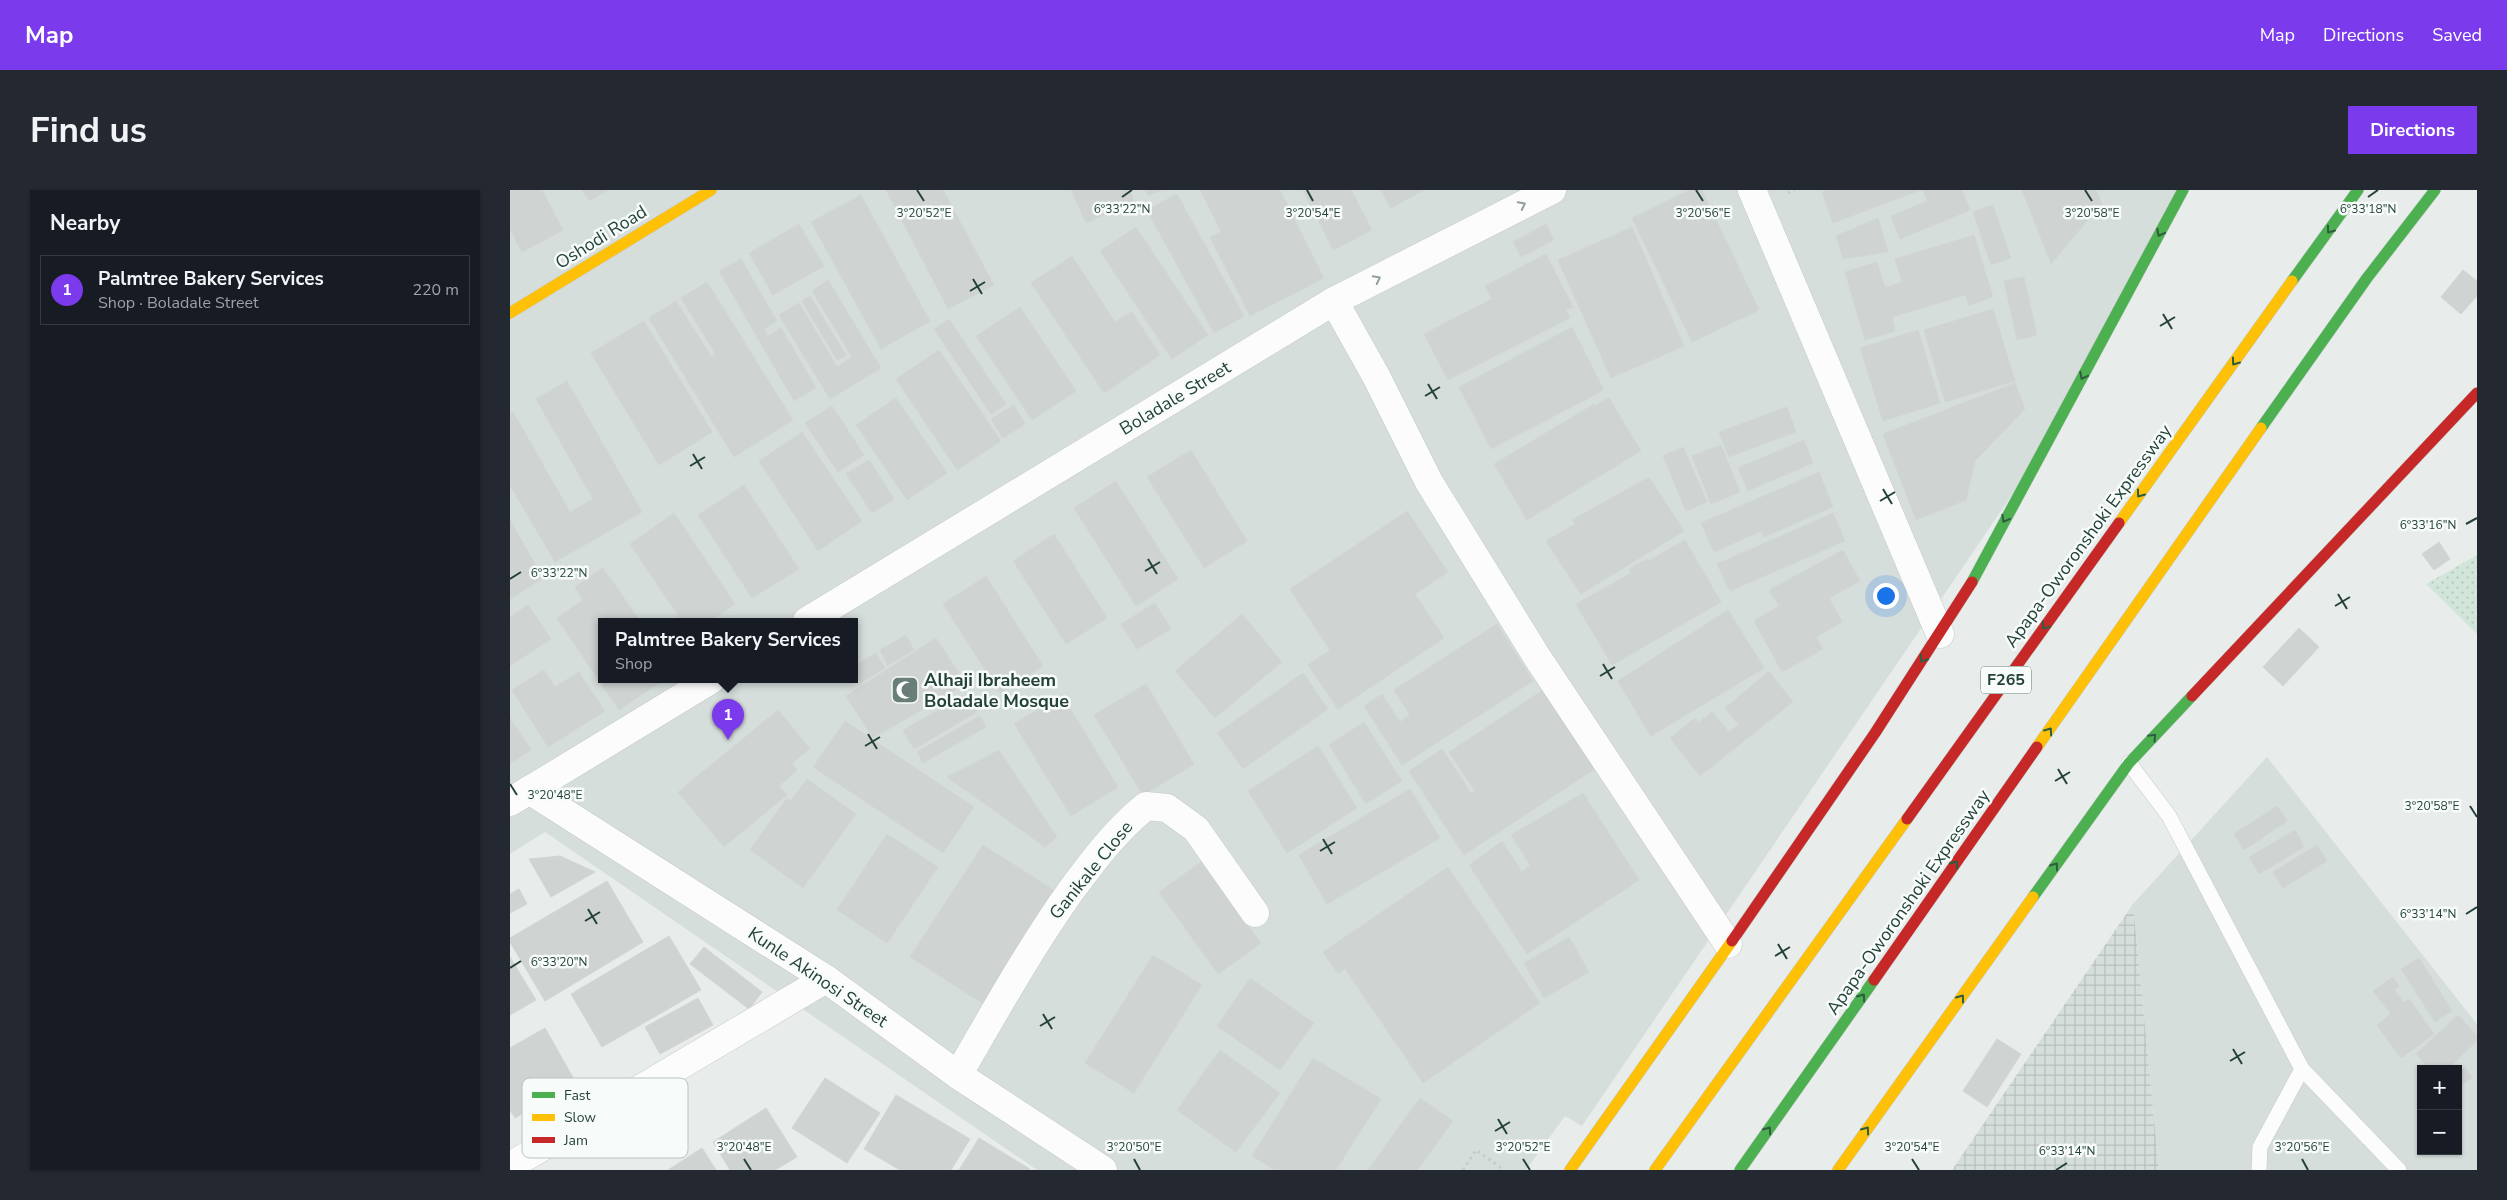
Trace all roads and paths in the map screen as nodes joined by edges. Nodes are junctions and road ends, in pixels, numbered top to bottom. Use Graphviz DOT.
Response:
graph roads {
  1 [pos="711,190"];
  2 [pos="1552,190"];
  3 [pos="1752,190"];
  4 [pos="2183,190"];
  5 [pos="2358,190"];
  6 [pos="2435,190"];
  7 [pos="1334,301"];
  8 [pos="510,313"];
  9 [pos="2477,393"];
  10 [pos="811,618"];
  11 [pos="1940,634"];
  12 [pos="705,683"];
  13 [pos="2128,763"];
  14 [pos="519,796"];
  15 [pos="1255,914"];
  16 [pos="1728,944"];
  17 [pos="826,979"];
  18 [pos="2302,1069"];
  19 [pos="958,1075"];
  20 [pos="659,1078"];
  21 [pos="524,1158"];
  22 [pos="510,1166"];
  23 [pos="1103,1170"];
  24 [pos="1463,1170"];
  25 [pos="1504,1170"];
  26 [pos="1570,1170"];
  27 [pos="1654,1170"];
  28 [pos="1740,1170"];
  29 [pos="1838,1170"];
  30 [pos="2259,1170"];
  31 [pos="2399,1170"];
  1 -- 8 [label="main road, Oshodi Road"];
  7 -- 2 [label="street, Boladale Street, one-way"];
  3 -- 11 [label="street"];
  4 -- 11 [label="main road, one-way"];
  5 -- 27 [label="main road, Apapa-Oworonshoki Expressway / F265, one-way"];
  28 -- 6 [label="main road, Apapa-Oworonshoki Expressway, one-way"];
  7 -- 10 [label="street, Boladale Street"];
  7 -- 16 [label="street"];
  13 -- 9 [label="main road, one-way"];
  11 -- 16 [label="main road, one-way"];
  12 -- 14 [label="street"];
  13 -- 18 [label="lane"];
  29 -- 13 [label="main road, one-way"];
  14 -- 17 [label="street, Kunle Akinosi Street"];
  15 -- 19 [label="street, Ganikale Close"];
  16 -- 26 [label="main road"];
  17 -- 19 [label="street, Kunle Akinosi Street"];
  17 -- 20 [label="street"];
  18 -- 30 [label="lane"];
  18 -- 31 [label="lane"];
  19 -- 23 [label="street, Kunle Akinosi Street"];
  21 -- 22 [label="street"];
  24 -- 25 [label="path"];
}
